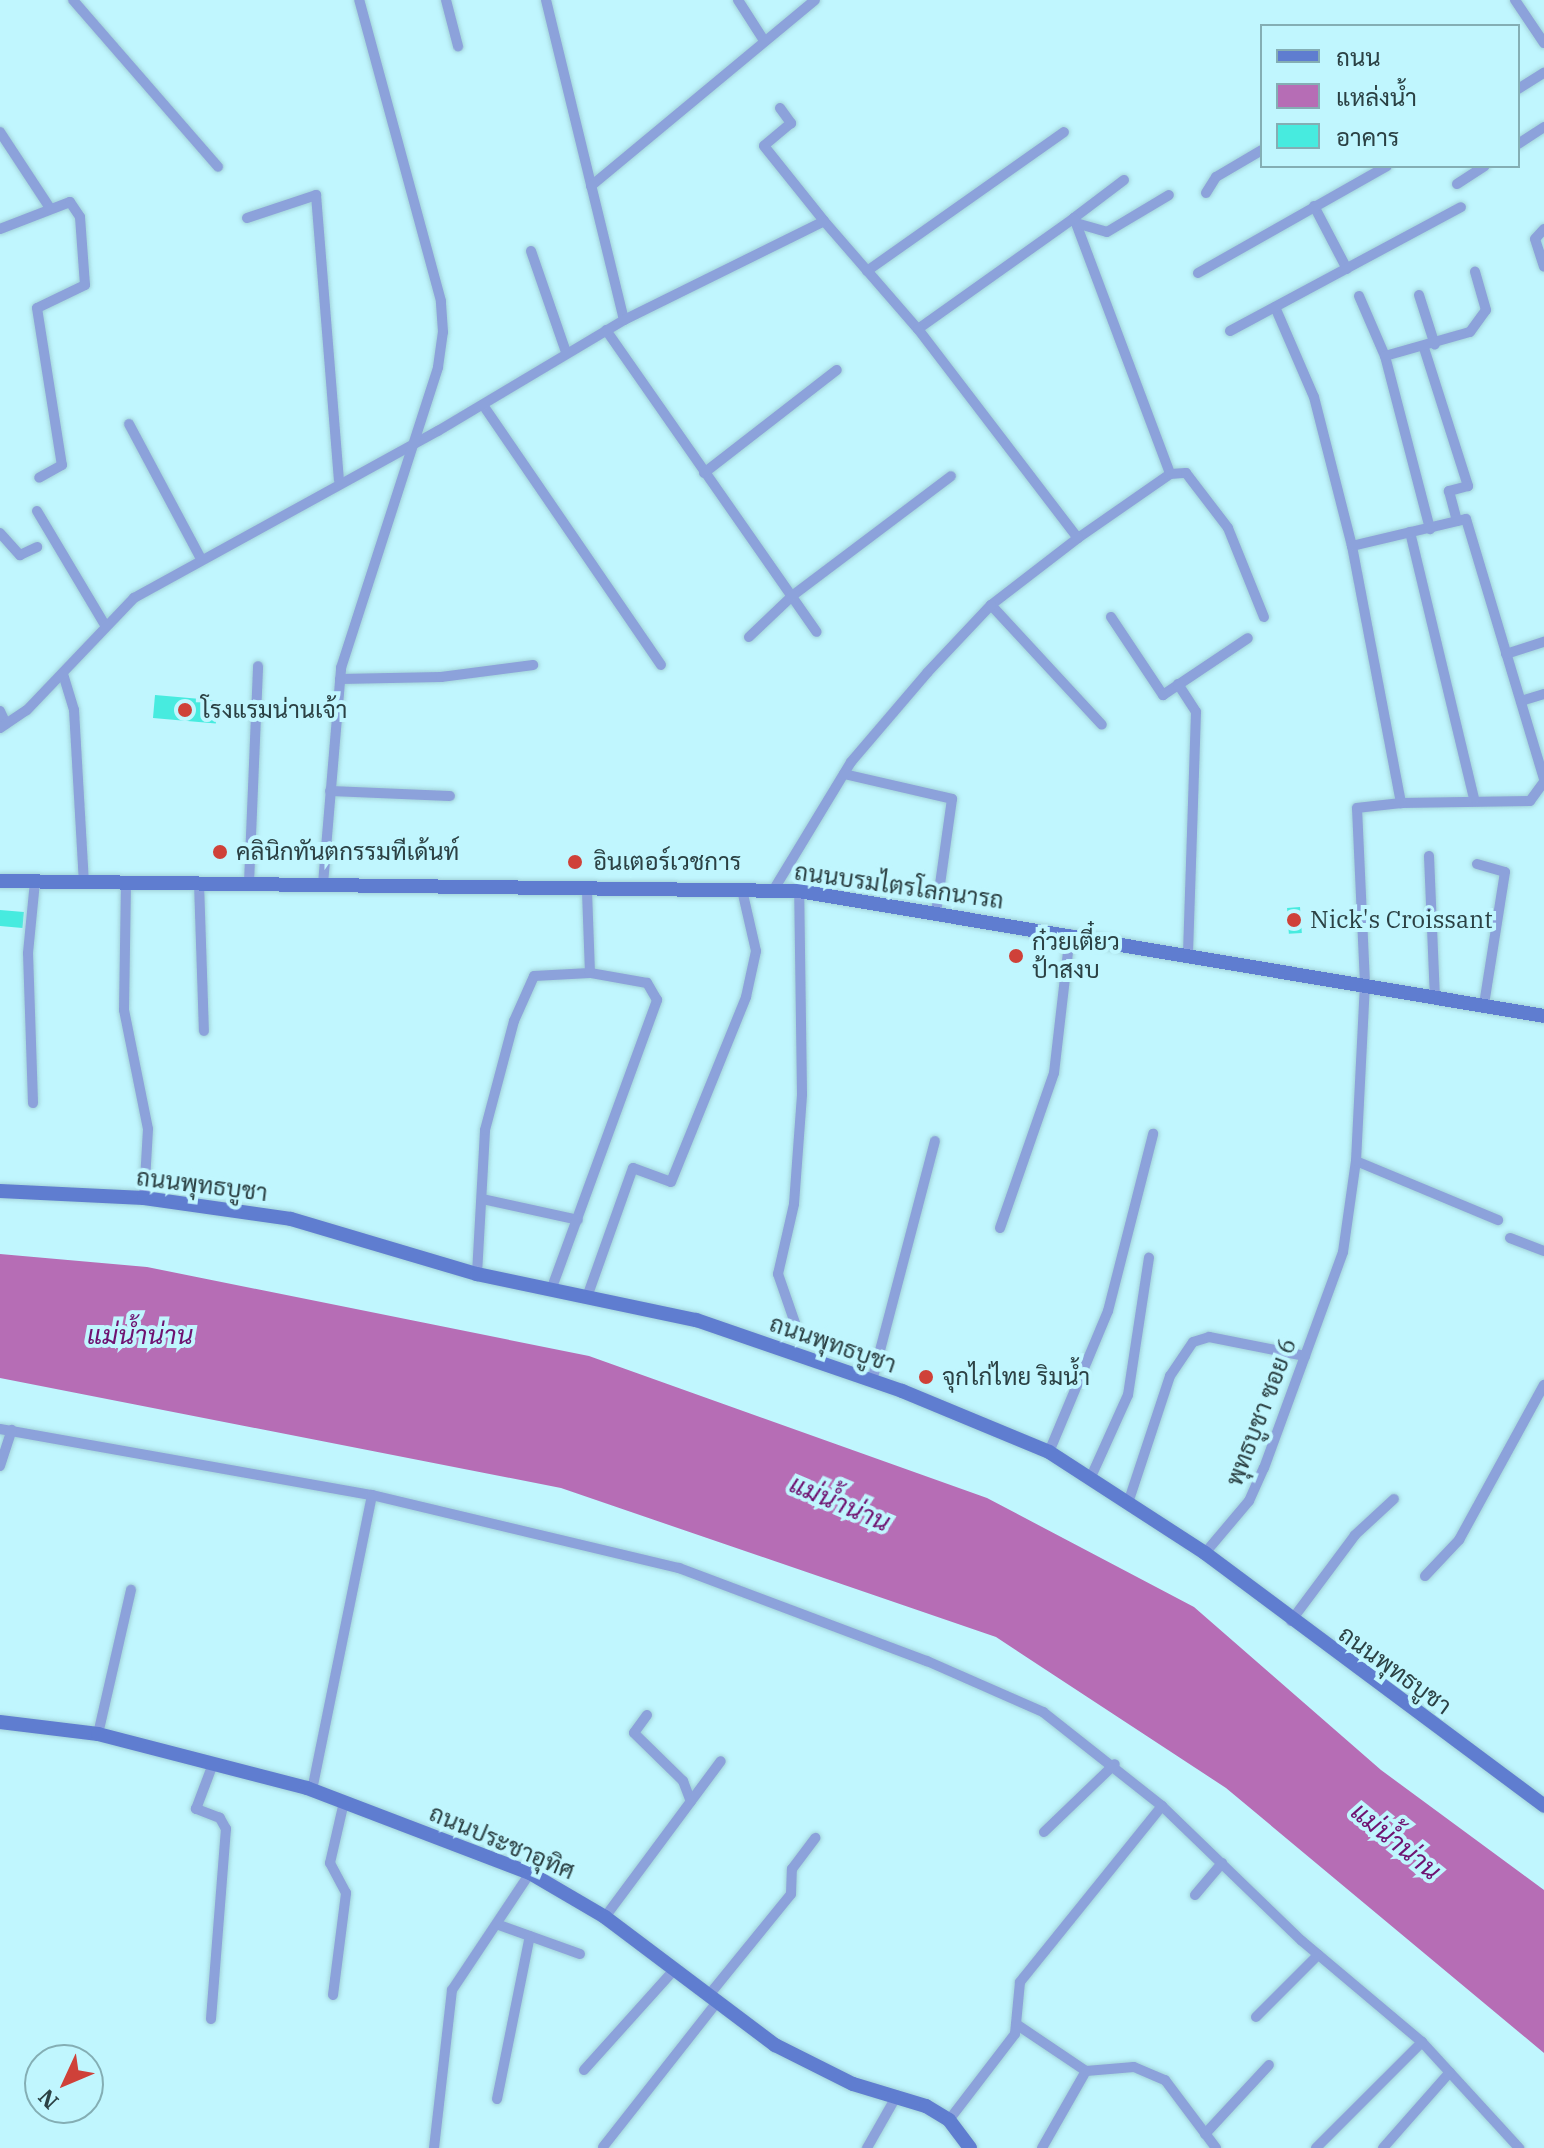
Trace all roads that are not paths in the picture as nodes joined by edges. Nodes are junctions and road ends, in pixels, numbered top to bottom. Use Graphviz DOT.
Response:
graph roads {
  1 [pos="73,0"];
  2 [pos="359,0"];
  3 [pos="446,0"];
  4 [pos="546,0"];
  5 [pos="738,0"];
  6 [pos="815,0"];
  7 [pos="1515,0"];
  8 [pos="763,39"];
  9 [pos="1544,43"];
  10 [pos="458,46"];
  11 [pos="1544,73"];
  12 [pos="1520,88"];
  13 [pos="780,108"];
  14 [pos="1544,127"];
  15 [pos="0,132"];
  16 [pos="1064,132"];
  17 [pos="1520,143"];
  18 [pos="1260,151"];
  19 [pos="218,167"];
  20 [pos="1383,168"];
  21 [pos="1482,168"];
  22 [pos="1124,180"];
  23 [pos="1457,184"];
  24 [pos="591,186"];
  25 [pos="1206,193"];
  26 [pos="1169,195"];
  27 [pos="1314,206"];
  28 [pos="1461,207"];
  29 [pos="50,208"];
  30 [pos="247,218"];
  31 [pos="824,221"];
  32 [pos="1075,221"];
  33 [pos="0,229"];
  34 [pos="1544,229"];
  35 [pos="531,251"];
  36 [pos="1544,267"];
  37 [pos="1347,269"];
  38 [pos="867,271"];
  39 [pos="1475,272"];
  40 [pos="1198,273"];
  41 [pos="1419,295"];
  42 [pos="1359,296"];
  43 [pos="1275,307"];
  44 [pos="624,320"];
  45 [pos="918,329"];
  46 [pos="606,330"];
  47 [pos="1230,331"];
  48 [pos="1430,347"];
  49 [pos="566,352"];
  50 [pos="1385,356"];
  51 [pos="837,370"];
  52 [pos="483,405"];
  53 [pos="129,424"];
  54 [pos="414,439"];
  55 [pos="704,473"];
  56 [pos="1170,474"];
  57 [pos="951,476"];
  58 [pos="39,478"];
  59 [pos="339,480"];
  60 [pos="37,511"];
  61 [pos="1457,521"];
  62 [pos="1430,529"];
  63 [pos="1410,532"];
  64 [pos="0,533"];
  65 [pos="1078,538"];
  66 [pos="1352,546"];
  67 [pos="37,547"];
  68 [pos="201,559"];
  69 [pos="792,596"];
  70 [pos="991,605"];
  71 [pos="1111,617"];
  72 [pos="1264,617"];
  73 [pos="105,625"];
  74 [pos="817,632"];
  75 [pos="749,637"];
  76 [pos="1248,638"];
  77 [pos="1544,642"];
  78 [pos="1506,654"];
  79 [pos="533,665"];
  80 [pos="661,665"];
  81 [pos="258,666"];
  82 [pos="63,674"];
  83 [pos="340,679"];
  84 [pos="1178,684"];
  85 [pos="1544,694"];
  86 [pos="1521,701"];
  87 [pos="0,711"];
  88 [pos="1102,725"];
  89 [pos="3,726"];
  90 [pos="844,774"];
  91 [pos="1544,781"];
  92 [pos="330,791"];
  93 [pos="450,796"];
  94 [pos="1474,798"];
  95 [pos="1401,803"];
  96 [pos="1429,856"];
  97 [pos="1477,864"];
  98 [pos="0,881"];
  99 [pos="35,882"];
  100 [pos="126,883"];
  101 [pos="199,883"];
  102 [pos="249,883"];
  103 [pos="84,884"];
  104 [pos="323,884"];
  105 [pos="587,890"];
  106 [pos="742,890"];
  107 [pos="773,891"];
  108 [pos="799,891"];
  109 [pos="936,913"];
  110 [pos="1070,934"];
  111 [pos="1188,953"];
  112 [pos="590,973"];
  113 [pos="1365,984"];
  114 [pos="1435,997"];
  115 [pos="1484,1005"];
  116 [pos="1544,1016"];
  117 [pos="204,1031"];
  118 [pos="33,1103"];
  119 [pos="1153,1134"];
  120 [pos="935,1141"];
  121 [pos="1356,1161"];
  122 [pos="0,1191"];
  123 [pos="144,1198"];
  124 [pos="482,1199"];
  125 [pos="578,1220"];
  126 [pos="1498,1220"];
  127 [pos="1000,1228"];
  128 [pos="1510,1238"];
  129 [pos="1544,1251"];
  130 [pos="1149,1258"];
  131 [pos="477,1274"];
  132 [pos="551,1290"];
  133 [pos="587,1297"];
  134 [pos="795,1323"];
  135 [pos="1305,1356"];
  136 [pos="872,1381"];
  137 [pos="1544,1385"];
  138 [pos="0,1429"];
  139 [pos="12,1430"];
  140 [pos="1049,1452"];
  141 [pos="0,1466"];
  142 [pos="1090,1479"];
  143 [pos="372,1495"];
  144 [pos="1394,1499"];
  145 [pos="1128,1503"];
  146 [pos="1205,1553"];
  147 [pos="1425,1576"];
  148 [pos="131,1590"];
  149 [pos="1291,1621"];
  150 [pos="647,1715"];
  151 [pos="0,1722"];
  152 [pos="98,1734"];
  153 [pos="721,1761"];
  154 [pos="213,1764"];
  155 [pos="1115,1764"];
  156 [pos="312,1790"];
  157 [pos="344,1802"];
  158 [pos="691,1802"];
  159 [pos="1162,1806"];
  160 [pos="1544,1806"];
  161 [pos="1044,1832"];
  162 [pos="815,1838"];
  163 [pos="1222,1863"];
  164 [pos="530,1873"];
  165 [pos="1195,1895"];
  166 [pos="605,1917"];
  167 [pos="499,1925"];
  168 [pos="530,1936"];
  169 [pos="580,1954"];
  170 [pos="1318,1955"];
  171 [pos="675,1969"];
  172 [pos="333,1995"];
  173 [pos="713,1998"];
  174 [pos="1256,2017"];
  175 [pos="211,2019"];
  176 [pos="1016,2024"];
  177 [pos="1422,2042"];
  178 [pos="1269,2065"];
  179 [pos="584,2070"];
  180 [pos="1086,2071"];
  181 [pos="1450,2072"];
  182 [pos="896,2097"];
  183 [pos="497,2099"];
  184 [pos="949,2120"];
  185 [pos="1205,2134"];
  186 [pos="603,2147"];
  187 [pos="434,2148"];
  188 [pos="867,2148"];
  189 [pos="970,2148"];
  190 [pos="1042,2148"];
  191 [pos="1216,2148"];
  192 [pos="1316,2148"];
  193 [pos="1383,2148"];
  194 [pos="1519,2148"];
  1 -- 19 [label="street"];
  2 -- 54 [label="street"];
  3 -- 10 [label="street"];
  4 -- 24 [label="street"];
  5 -- 8 [label="street"];
  6 -- 8 [label="street"];
  7 -- 9 [label="street"];
  8 -- 24 [label="street"];
  11 -- 12 [label="street"];
  13 -- 31 [label="street"];
  14 -- 17 [label="street"];
  15 -- 29 [label="street"];
  16 -- 38 [label="street"];
  18 -- 25 [label="street"];
  20 -- 27 [label="street"];
  21 -- 23 [label="street"];
  22 -- 32 [label="street"];
  24 -- 44 [label="street"];
  26 -- 32 [label="street"];
  27 -- 37 [label="street"];
  27 -- 40 [label="street"];
  28 -- 37 [label="street"];
  29 -- 33 [label="street"];
  29 -- 58 [label="street"];
  30 -- 59 [label="street"];
  31 -- 38 [label="street"];
  31 -- 44 [label="street"];
  32 -- 45 [label="street"];
  32 -- 56 [label="street"];
  34 -- 36 [label="street"];
  35 -- 49 [label="street"];
  37 -- 43 [label="street"];
  38 -- 45 [label="street"];
  39 -- 48 [label="street"];
  41 -- 48 [label="street"];
  42 -- 50 [label="street"];
  43 -- 47 [label="street"];
  43 -- 66 [label="street"];
  44 -- 46 [label="street"];
  45 -- 65 [label="street"];
  46 -- 49 [label="street"];
  46 -- 55 [label="street"];
  48 -- 50 [label="street"];
  48 -- 61 [label="street"];
  49 -- 52 [label="street"];
  50 -- 62 [label="street"];
  51 -- 55 [label="street"];
  52 -- 54 [label="street"];
  52 -- 80 [label="street"];
  53 -- 68 [label="street"];
  54 -- 59 [label="street"];
  54 -- 83 [label="street"];
  55 -- 69 [label="street"];
  56 -- 65 [label="street"];
  56 -- 72 [label="street"];
  57 -- 69 [label="street"];
  59 -- 68 [label="street"];
  60 -- 73 [label="street"];
  61 -- 62 [label="street"];
  61 -- 78 [label="street"];
  62 -- 63 [label="street"];
  63 -- 66 [label="street"];
  63 -- 94 [label="street"];
  64 -- 67 [label="street"];
  65 -- 70 [label="street"];
  66 -- 95 [label="street"];
  68 -- 73 [label="street"];
  69 -- 74 [label="street"];
  69 -- 75 [label="street"];
  70 -- 88 [label="street"];
  70 -- 90 [label="street"];
  71 -- 84 [label="street"];
  73 -- 82 [label="street"];
  76 -- 84 [label="street"];
  77 -- 78 [label="street"];
  78 -- 86 [label="street"];
  79 -- 83 [label="street"];
  81 -- 102 [label="street"];
  82 -- 89 [label="street"];
  82 -- 103 [label="street"];
  83 -- 92 [label="street"];
  84 -- 111 [label="street"];
  85 -- 86 [label="street"];
  86 -- 91 [label="street"];
  87 -- 89 [label="street"];
  90 -- 107 [label="street"];
  90 -- 109 [label="street"];
  91 -- 94 [label="street"];
  92 -- 93 [label="street"];
  92 -- 104 [label="street"];
  94 -- 95 [label="street"];
  95 -- 113 [label="street, พุทธบูชา ซอย 6"];
  96 -- 114 [label="street"];
  97 -- 115 [label="street"];
  98 -- 99 [label="street, ถนนบรมไตรโลกนารถ"];
  99 -- 103 [label="street, ถนนบรมไตรโลกนารถ"];
  99 -- 118 [label="street"];
  100 -- 101 [label="street, ถนนบรมไตรโลกนารถ"];
  100 -- 103 [label="street, ถนนบรมไตรโลกนารถ"];
  100 -- 123 [label="street"];
  101 -- 102 [label="street, ถนนบรมไตรโลกนารถ"];
  101 -- 117 [label="street"];
  102 -- 104 [label="street, ถนนบรมไตรโลกนารถ"];
  104 -- 105 [label="street, ถนนบรมไตรโลกนารถ"];
  105 -- 106 [label="street, ถนนบรมไตรโลกนารถ"];
  105 -- 112 [label="street"];
  106 -- 107 [label="street, ถนนบรมไตรโลกนารถ"];
  106 -- 133 [label="street"];
  107 -- 108 [label="street, ถนนบรมไตรโลกนารถ"];
  108 -- 109 [label="street, ถนนบรมไตรโลกนารถ"];
  108 -- 134 [label="street"];
  109 -- 110 [label="street, ถนนบรมไตรโลกนารถ"];
  110 -- 111 [label="street, ถนนบรมไตรโลกนารถ"];
  110 -- 127 [label="street"];
  111 -- 113 [label="street, ถนนบรมไตรโลกนารถ"];
  112 -- 124 [label="street"];
  112 -- 125 [label="street"];
  113 -- 114 [label="street, ถนนบรมไตรโลกนารถ"];
  113 -- 121 [label="street, พุทธบูชา ซอย 6"];
  114 -- 115 [label="street, ถนนบรมไตรโลกนารถ"];
  115 -- 116 [label="street, ถนนบรมไตรโลกนารถ"];
  119 -- 140 [label="street"];
  120 -- 136 [label="street"];
  121 -- 126 [label="street"];
  121 -- 135 [label="street, พุทธบูชา ซอย 6"];
  122 -- 123 [label="street, ถนนพุทธบูชา"];
  123 -- 131 [label="street, ถนนพุทธบูชา"];
  124 -- 125 [label="street"];
  124 -- 131 [label="street"];
  125 -- 132 [label="street"];
  128 -- 129 [label="street"];
  130 -- 142 [label="street"];
  131 -- 132 [label="street, ถนนพุทธบูชา"];
  132 -- 133 [label="street, ถนนพุทธบูชา"];
  133 -- 136 [label="street, ถนนพุทธบูชา"];
  135 -- 145 [label="street"];
  135 -- 146 [label="street, พุทธบูชา ซอย 6"];
  136 -- 140 [label="street, ถนนพุทธบูชา"];
  137 -- 147 [label="street"];
  138 -- 139 [label="street"];
  139 -- 141 [label="street"];
  139 -- 143 [label="street"];
  140 -- 142 [label="street, ถนนพุทธบูชา"];
  142 -- 145 [label="street, ถนนพุทธบูชา"];
  143 -- 155 [label="street"];
  143 -- 156 [label="street"];
  144 -- 149 [label="street"];
  145 -- 146 [label="street, ถนนพุทธบูชา"];
  146 -- 149 [label="street, ถนนพุทธบูชา"];
  148 -- 152 [label="street"];
  149 -- 160 [label="street, ถนนพุทธบูชา"];
  150 -- 158 [label="street"];
  151 -- 152 [label="street, ถนนประชาอุทิศ"];
  152 -- 154 [label="street, ถนนประชาอุทิศ"];
  153 -- 158 [label="street"];
  154 -- 156 [label="street, ถนนประชาอุทิศ"];
  154 -- 175 [label="street"];
  155 -- 159 [label="street"];
  155 -- 161 [label="street"];
  156 -- 157 [label="street, ถนนประชาอุทิศ"];
  157 -- 164 [label="street, ถนนประชาอุทิศ"];
  157 -- 172 [label="street"];
  158 -- 166 [label="street"];
  159 -- 163 [label="street"];
  159 -- 176 [label="street"];
  162 -- 173 [label="street"];
  163 -- 165 [label="street"];
  163 -- 170 [label="street"];
  164 -- 166 [label="street, ถนนประชาอุทิศ"];
  164 -- 167 [label="street"];
  166 -- 171 [label="street, ถนนประชาอุทิศ"];
  167 -- 168 [label="street"];
  167 -- 187 [label="street"];
  168 -- 169 [label="street"];
  168 -- 183 [label="street"];
  170 -- 174 [label="street"];
  170 -- 177 [label="street"];
  171 -- 173 [label="street, ถนนประชาอุทิศ"];
  171 -- 179 [label="street"];
  173 -- 182 [label="street, ถนนประชาอุทิศ"];
  173 -- 186 [label="street"];
  176 -- 180 [label="street"];
  176 -- 184 [label="street"];
  177 -- 181 [label="street"];
  177 -- 192 [label="street"];
  178 -- 185 [label="street"];
  180 -- 185 [label="street"];
  180 -- 190 [label="street"];
  181 -- 193 [label="street"];
  181 -- 194 [label="street"];
  182 -- 184 [label="street, ถนนประชาอุทิศ"];
  182 -- 188 [label="street"];
  184 -- 189 [label="street, ถนนประชาอุทิศ"];
  185 -- 191 [label="street"];
}
